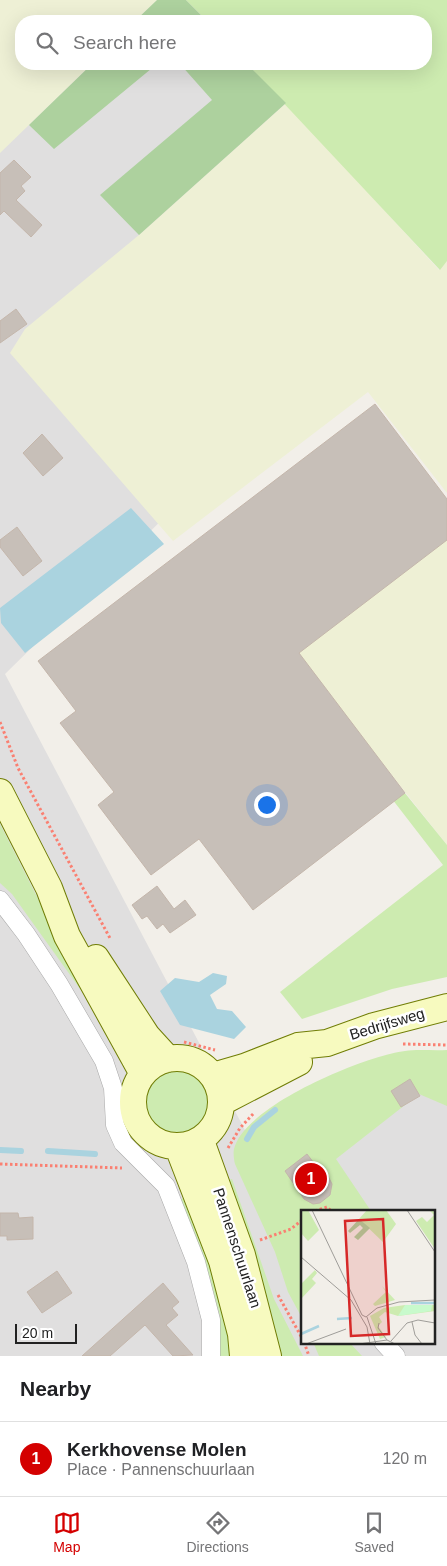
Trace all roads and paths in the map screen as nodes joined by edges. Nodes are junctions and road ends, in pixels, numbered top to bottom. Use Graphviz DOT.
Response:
graph roads {
  1 [pos="0,722"];
  2 [pos="0,792"];
  3 [pos="49,888"];
  4 [pos="0,900"];
  5 [pos="116,947"];
  6 [pos="447,1007"];
  7 [pos="327,1042"];
  8 [pos="398,1044"];
  9 [pos="447,1045"];
  10 [pos="175,1050"];
  11 [pos="224,1051"];
  12 [pos="143,1074"];
  13 [pos="213,1076"];
  14 [pos="222,1102"];
  15 [pos="260,1106"];
  16 [pos="189,1144"];
  17 [pos="229,1156"];
  18 [pos="0,1164"];
  19 [pos="148,1169"];
  20 [pos="318,1210"];
  21 [pos="330,1210"];
  22 [pos="301,1221"];
  23 [pos="257,1240"];
  24 [pos="305,1344"];
  25 [pos="385,1344"];
  26 [pos="211,1356"];
  27 [pos="243,1356"];
  28 [pos="268,1356"];
  29 [pos="309,1356"];
  30 [pos="396,1356"];
  1 -- 5 [label="path"];
  2 -- 3 [label="main road"];
  3 -- 10 [label="main road"];
  3 -- 12 [label="main road"];
  4 -- 19 [label="street"];
  6 -- 7 [label="main road, Bedrijfsweg"];
  7 -- 13 [label="main road, Bedrijfsweg"];
  7 -- 14 [label="main road, Bedrijfsweg"];
  8 -- 9 [label="path, Bedrijfsweg"];
  10 -- 11 [label="path"];
  10 -- 12 [label="main road"];
  10 -- 13 [label="main road"];
  12 -- 16 [label="main road"];
  13 -- 14 [label="main road"];
  14 -- 16 [label="main road"];
  15 -- 17 [label="path"];
  16 -- 27 [label="main road, Pannenschuurlaan"];
  16 -- 28 [label="main road, Pannenschuurlaan"];
  18 -- 19 [label="path"];
  19 -- 26 [label="street"];
  20 -- 21 [label="path"];
  22 -- 23 [label="path"];
  24 -- 29 [label="path"];
  25 -- 30 [label="street"];
}
